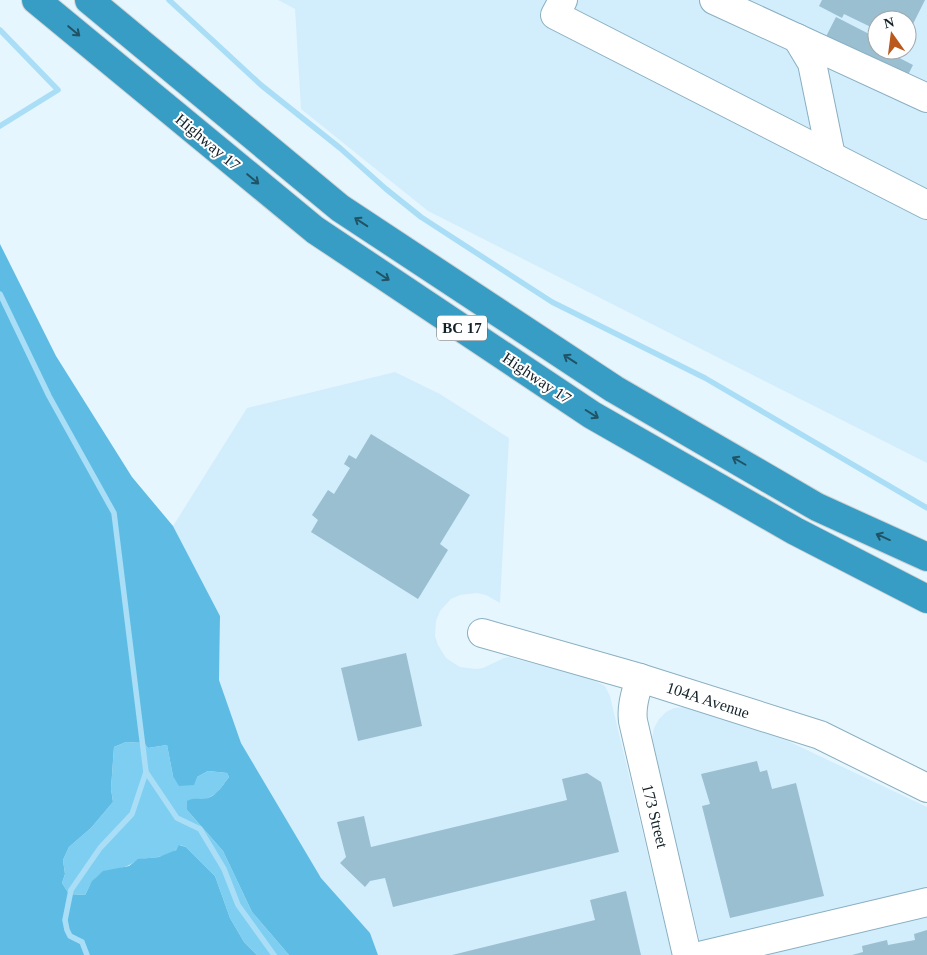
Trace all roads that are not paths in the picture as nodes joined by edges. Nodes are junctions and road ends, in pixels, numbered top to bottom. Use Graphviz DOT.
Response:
graph roads {
  1 [pos="36,0"];
  2 [pos="89,0"];
  3 [pos="564,0"];
  4 [pos="714,0"];
  5 [pos="749,0"];
  6 [pos="797,38"];
  7 [pos="812,63"];
  8 [pos="927,84"];
  9 [pos="927,98"];
  10 [pos="927,112"];
  11 [pos="831,156"];
  12 [pos="927,205"];
  13 [pos="927,557"];
  14 [pos="927,599"];
  15 [pos="482,633"];
  16 [pos="640,678"];
  17 [pos="927,788"];
  18 [pos="927,902"];
  19 [pos="687,955"];
  20 [pos="703,955"];
  1 -- 14 [label="highway, Highway 17 / BC 17, one-way"];
  13 -- 2 [label="highway, Highway 17 / BC 17, one-way"];
  3 -- 11 [label="street"];
  4 -- 6 [label="street"];
  5 -- 8 [label="street"];
  6 -- 7 [label="street"];
  6 -- 9 [label="street"];
  7 -- 10 [label="street"];
  7 -- 11 [label="street"];
  11 -- 12 [label="street"];
  15 -- 16 [label="street, 104A Avenue"];
  16 -- 17 [label="street, 104A Avenue"];
  16 -- 19 [label="street, 173 Street"];
  18 -- 20 [label="street"];
}
